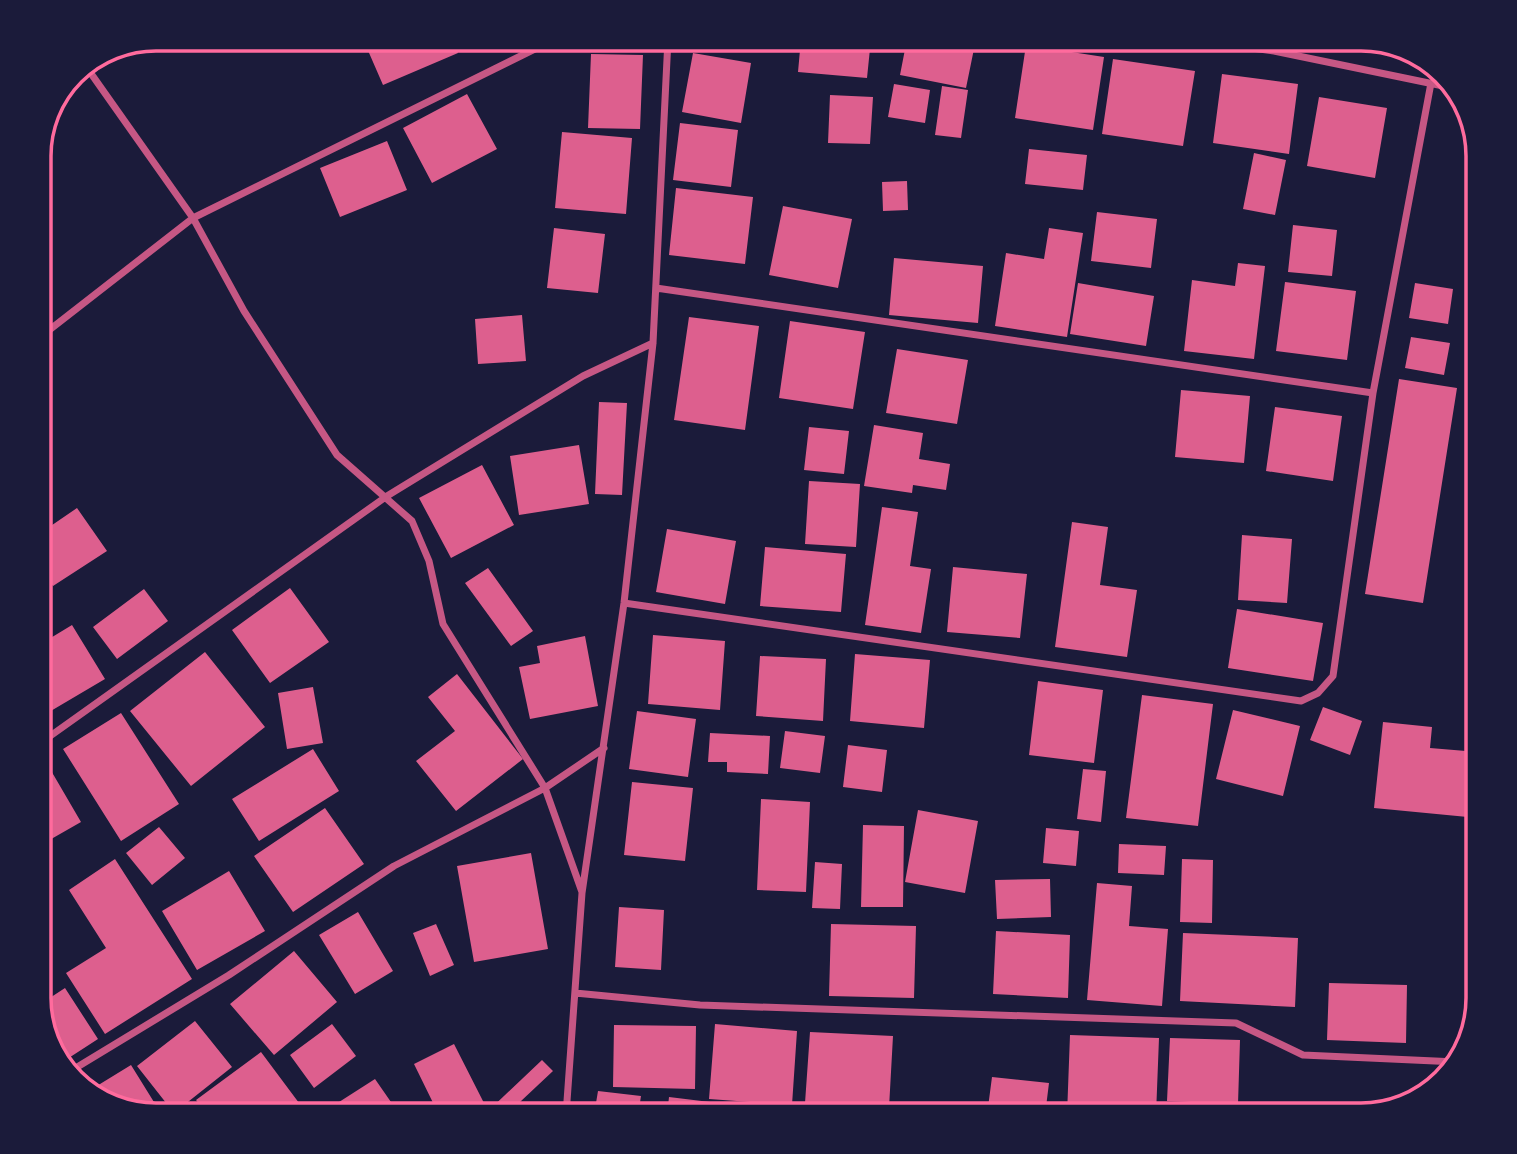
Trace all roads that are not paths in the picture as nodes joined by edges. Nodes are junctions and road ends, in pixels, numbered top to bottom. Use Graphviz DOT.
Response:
graph roads {
  1 [pos="529,51"];
  2 [pos="667,51"];
  3 [pos="1274,51"];
  4 [pos="91,74"];
  5 [pos="1432,83"];
  6 [pos="1437,84"];
  7 [pos="192,218"];
  8 [pos="656,288"];
  9 [pos="51,329"];
  10 [pos="653,343"];
  11 [pos="1373,393"];
  12 [pos="387,496"];
  13 [pos="624,603"];
  14 [pos="51,735"];
  15 [pos="604,748"];
  16 [pos="545,788"];
  17 [pos="582,893"];
  18 [pos="575,993"];
  19 [pos="1445,1061"];
  20 [pos="77,1067"];
  21 [pos="566,1103"];
  1 -- 7 [label="street"];
  2 -- 8 [label="street"];
  3 -- 5 [label="street"];
  4 -- 7 [label="street"];
  5 -- 6 [label="street"];
  5 -- 11 [label="street"];
  7 -- 9 [label="street"];
  7 -- 12 [label="street"];
  8 -- 10 [label="street"];
  8 -- 11 [label="street"];
  10 -- 12 [label="street"];
  10 -- 13 [label="street"];
  11 -- 13 [label="street"];
  12 -- 14 [label="street"];
  12 -- 16 [label="street"];
  13 -- 15 [label="street"];
  15 -- 16 [label="street"];
  15 -- 17 [label="street"];
  16 -- 17 [label="street"];
  16 -- 20 [label="street"];
  17 -- 18 [label="street"];
  18 -- 19 [label="street"];
  18 -- 21 [label="street"];
}
